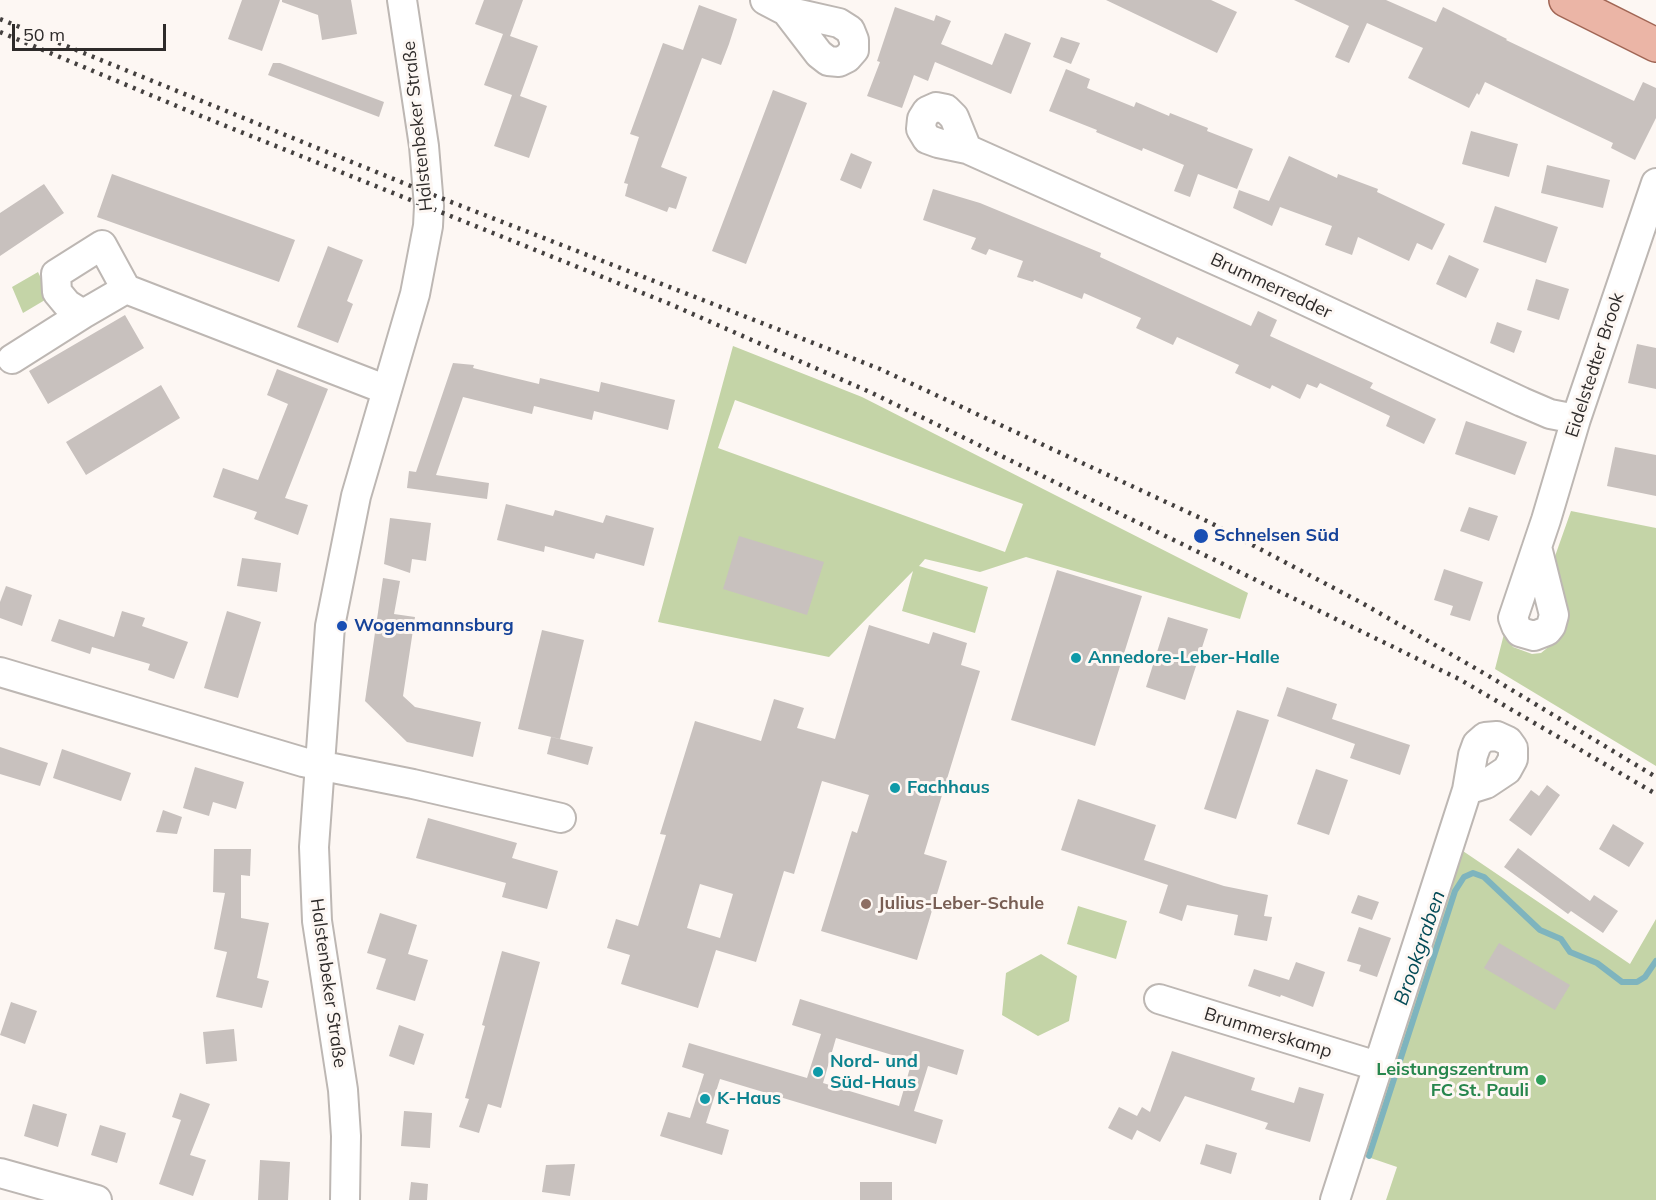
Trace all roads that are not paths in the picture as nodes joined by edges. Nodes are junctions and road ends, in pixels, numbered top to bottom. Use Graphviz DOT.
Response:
graph roads {
  1 [pos="402,0"];
  2 [pos="1566,0"];
  3 [pos="1656,45"];
  4 [pos="967,149"];
  5 [pos="1656,183"];
  6 [pos="126,289"];
  7 [pos="83,314"];
  8 [pos="12,358"];
  9 [pos="387,390"];
  10 [pos="1576,419"];
  11 [pos="1537,547"];
  12 [pos="0,672"];
  13 [pos="319,765"];
  14 [pos="1467,790"];
  15 [pos="561,818"];
  16 [pos="1159,999"];
  17 [pos="1377,1066"];
  18 [pos="0,1173"];
  19 [pos="97,1200"];
  20 [pos="345,1200"];
  21 [pos="1335,1200"];
  1 -- 9 [label="street, Halstenbeker Straße"];
  2 -- 3 [label="main road"];
  4 -- 10 [label="street, Brummerredder"];
  5 -- 10 [label="street, Eidelstedter Brook"];
  6 -- 7 [label="street"];
  6 -- 7 [label="street"];
  6 -- 9 [label="street"];
  7 -- 8 [label="street"];
  9 -- 13 [label="street, Halstenbeker Straße"];
  10 -- 11 [label="street, Eidelstedter Brook"];
  12 -- 13 [label="street"];
  13 -- 15 [label="street"];
  13 -- 20 [label="street, Halstenbeker Straße"];
  14 -- 17 [label="street"];
  16 -- 17 [label="street, Brummerskamp"];
  17 -- 21 [label="street"];
  18 -- 19 [label="street"];
}
